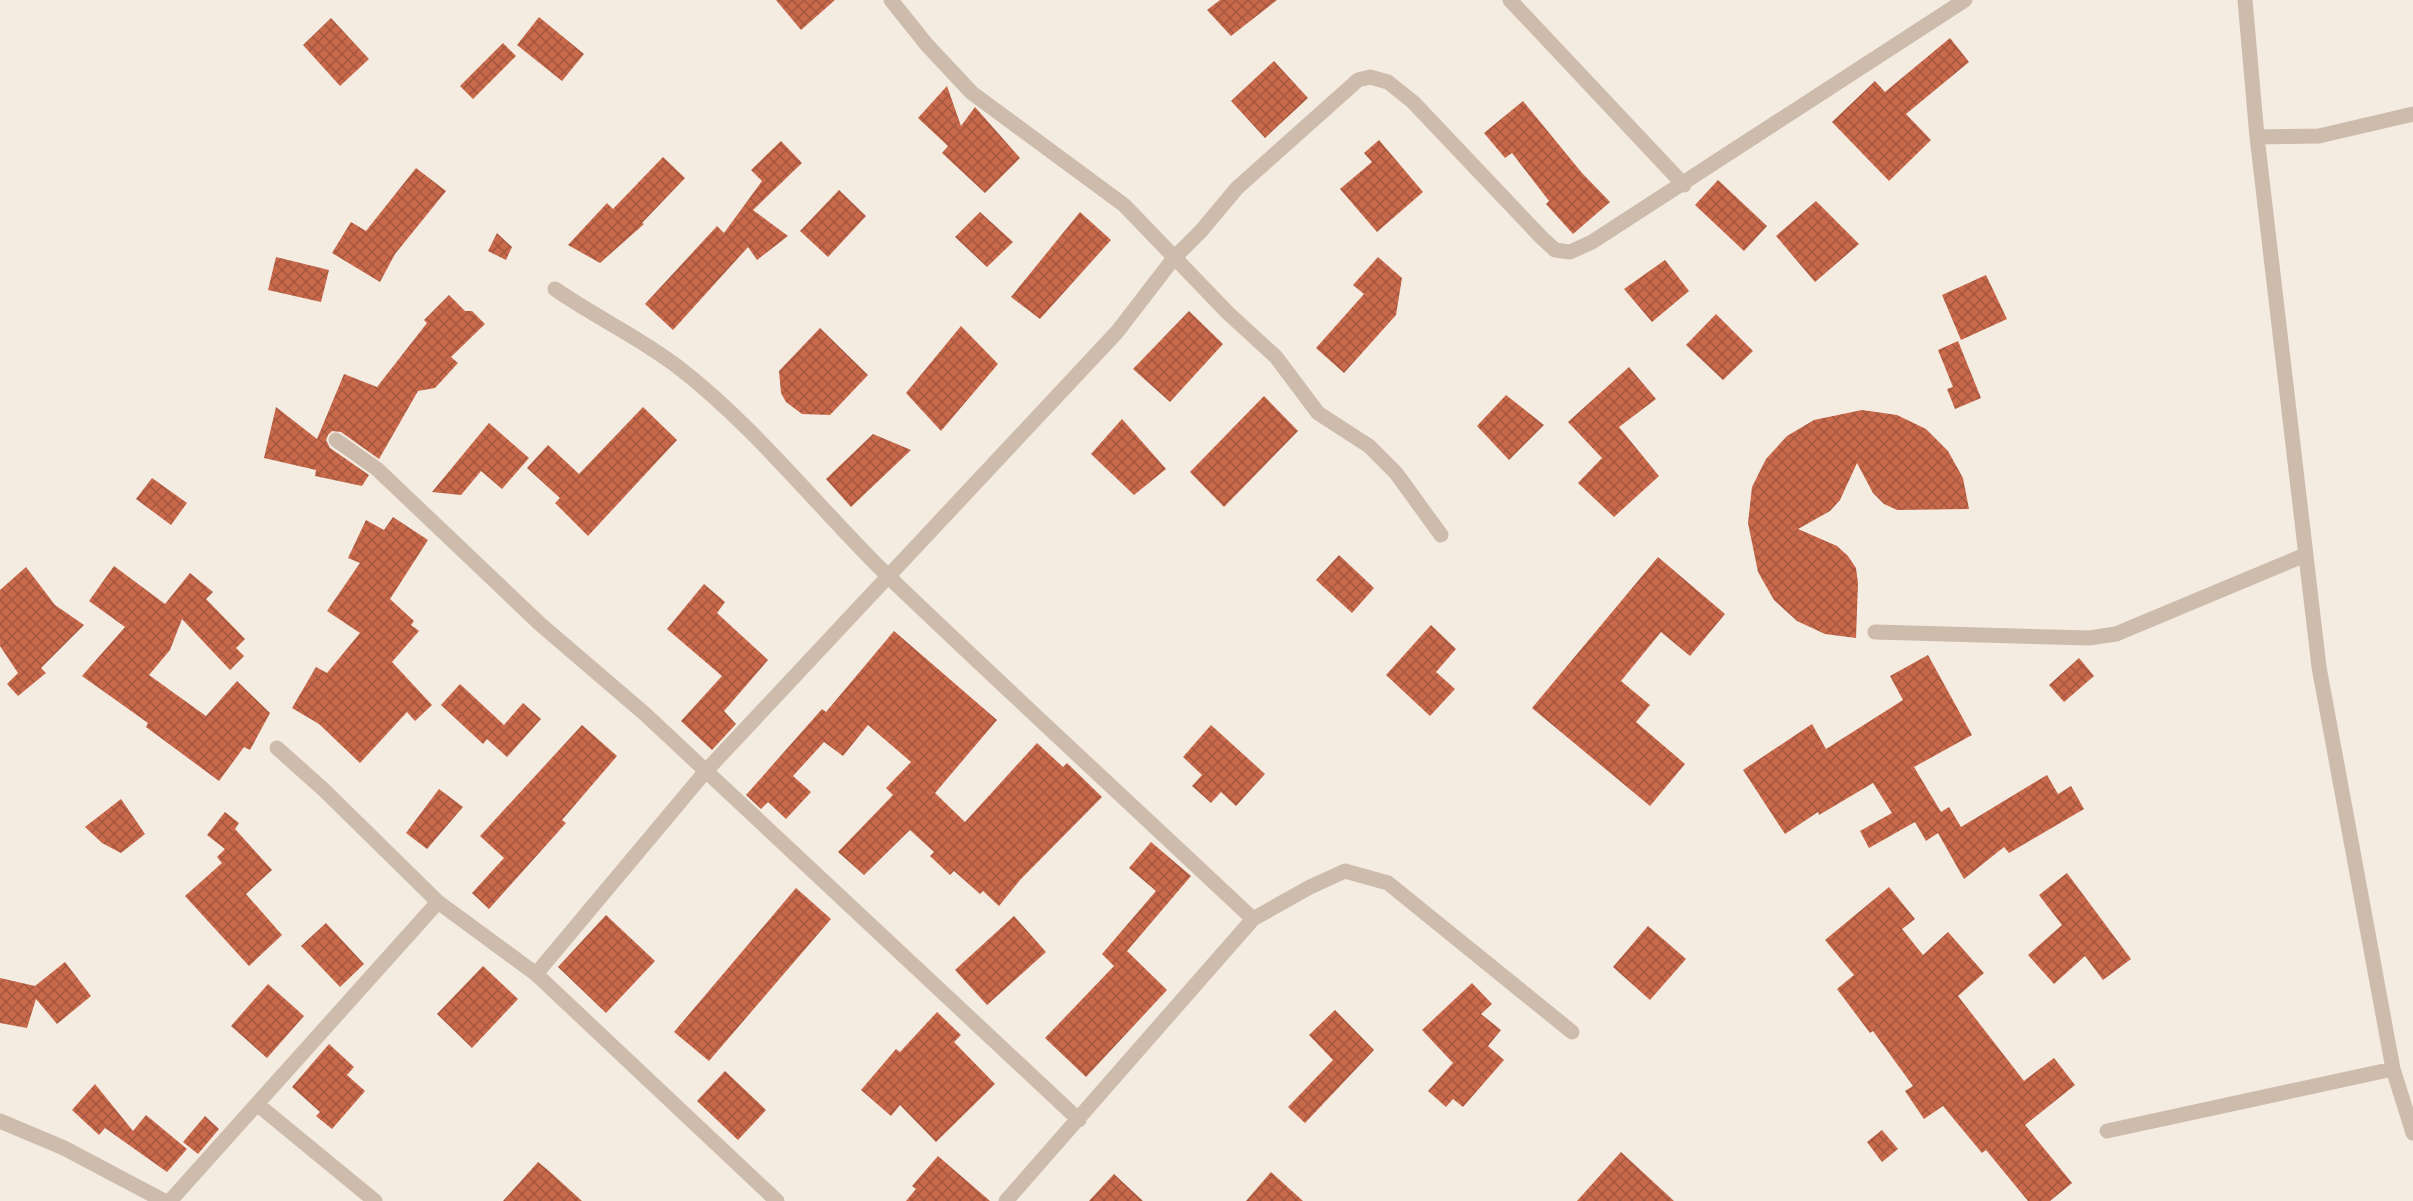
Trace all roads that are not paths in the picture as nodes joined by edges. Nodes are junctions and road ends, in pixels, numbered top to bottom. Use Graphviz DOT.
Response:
graph roads {
  1 [pos="891,0"];
  2 [pos="1510,0"];
  3 [pos="1965,0"];
  4 [pos="2245,0"];
  5 [pos="2413,114"];
  6 [pos="2257,137"];
  7 [pos="1683,185"];
  8 [pos="1174,258"];
  9 [pos="555,289"];
  10 [pos="336,440"];
  11 [pos="1441,534"];
  12 [pos="2304,555"];
  13 [pos="889,576"];
  14 [pos="1875,632"];
  15 [pos="277,748"];
  16 [pos="705,772"];
  17 [pos="438,902"];
  18 [pos="1253,919"];
  19 [pos="536,974"];
  20 [pos="1572,1032"];
  21 [pos="2393,1069"];
  22 [pos="257,1104"];
  23 [pos="1079,1120"];
  24 [pos="0,1121"];
  25 [pos="2107,1131"];
  26 [pos="2413,1134"];
  27 [pos="164,1201"];
  28 [pos="170,1201"];
  29 [pos="375,1201"];
  30 [pos="777,1201"];
  31 [pos="1006,1201"];
  1 -- 8 [label="street"];
  2 -- 7 [label="street"];
  3 -- 7 [label="street"];
  4 -- 6 [label="street"];
  5 -- 6 [label="street"];
  6 -- 12 [label="street"];
  7 -- 8 [label="street"];
  8 -- 11 [label="street"];
  8 -- 13 [label="street"];
  9 -- 13 [label="street"];
  10 -- 16 [label="street"];
  12 -- 14 [label="street"];
  12 -- 21 [label="street"];
  13 -- 16 [label="street"];
  13 -- 18 [label="street"];
  15 -- 17 [label="street"];
  16 -- 19 [label="street"];
  16 -- 23 [label="street"];
  17 -- 19 [label="street"];
  17 -- 22 [label="street"];
  18 -- 20 [label="street"];
  18 -- 23 [label="street"];
  19 -- 30 [label="street"];
  21 -- 25 [label="street"];
  21 -- 26 [label="street"];
  22 -- 28 [label="street"];
  22 -- 29 [label="street"];
  23 -- 31 [label="street"];
  24 -- 27 [label="street"];
}
